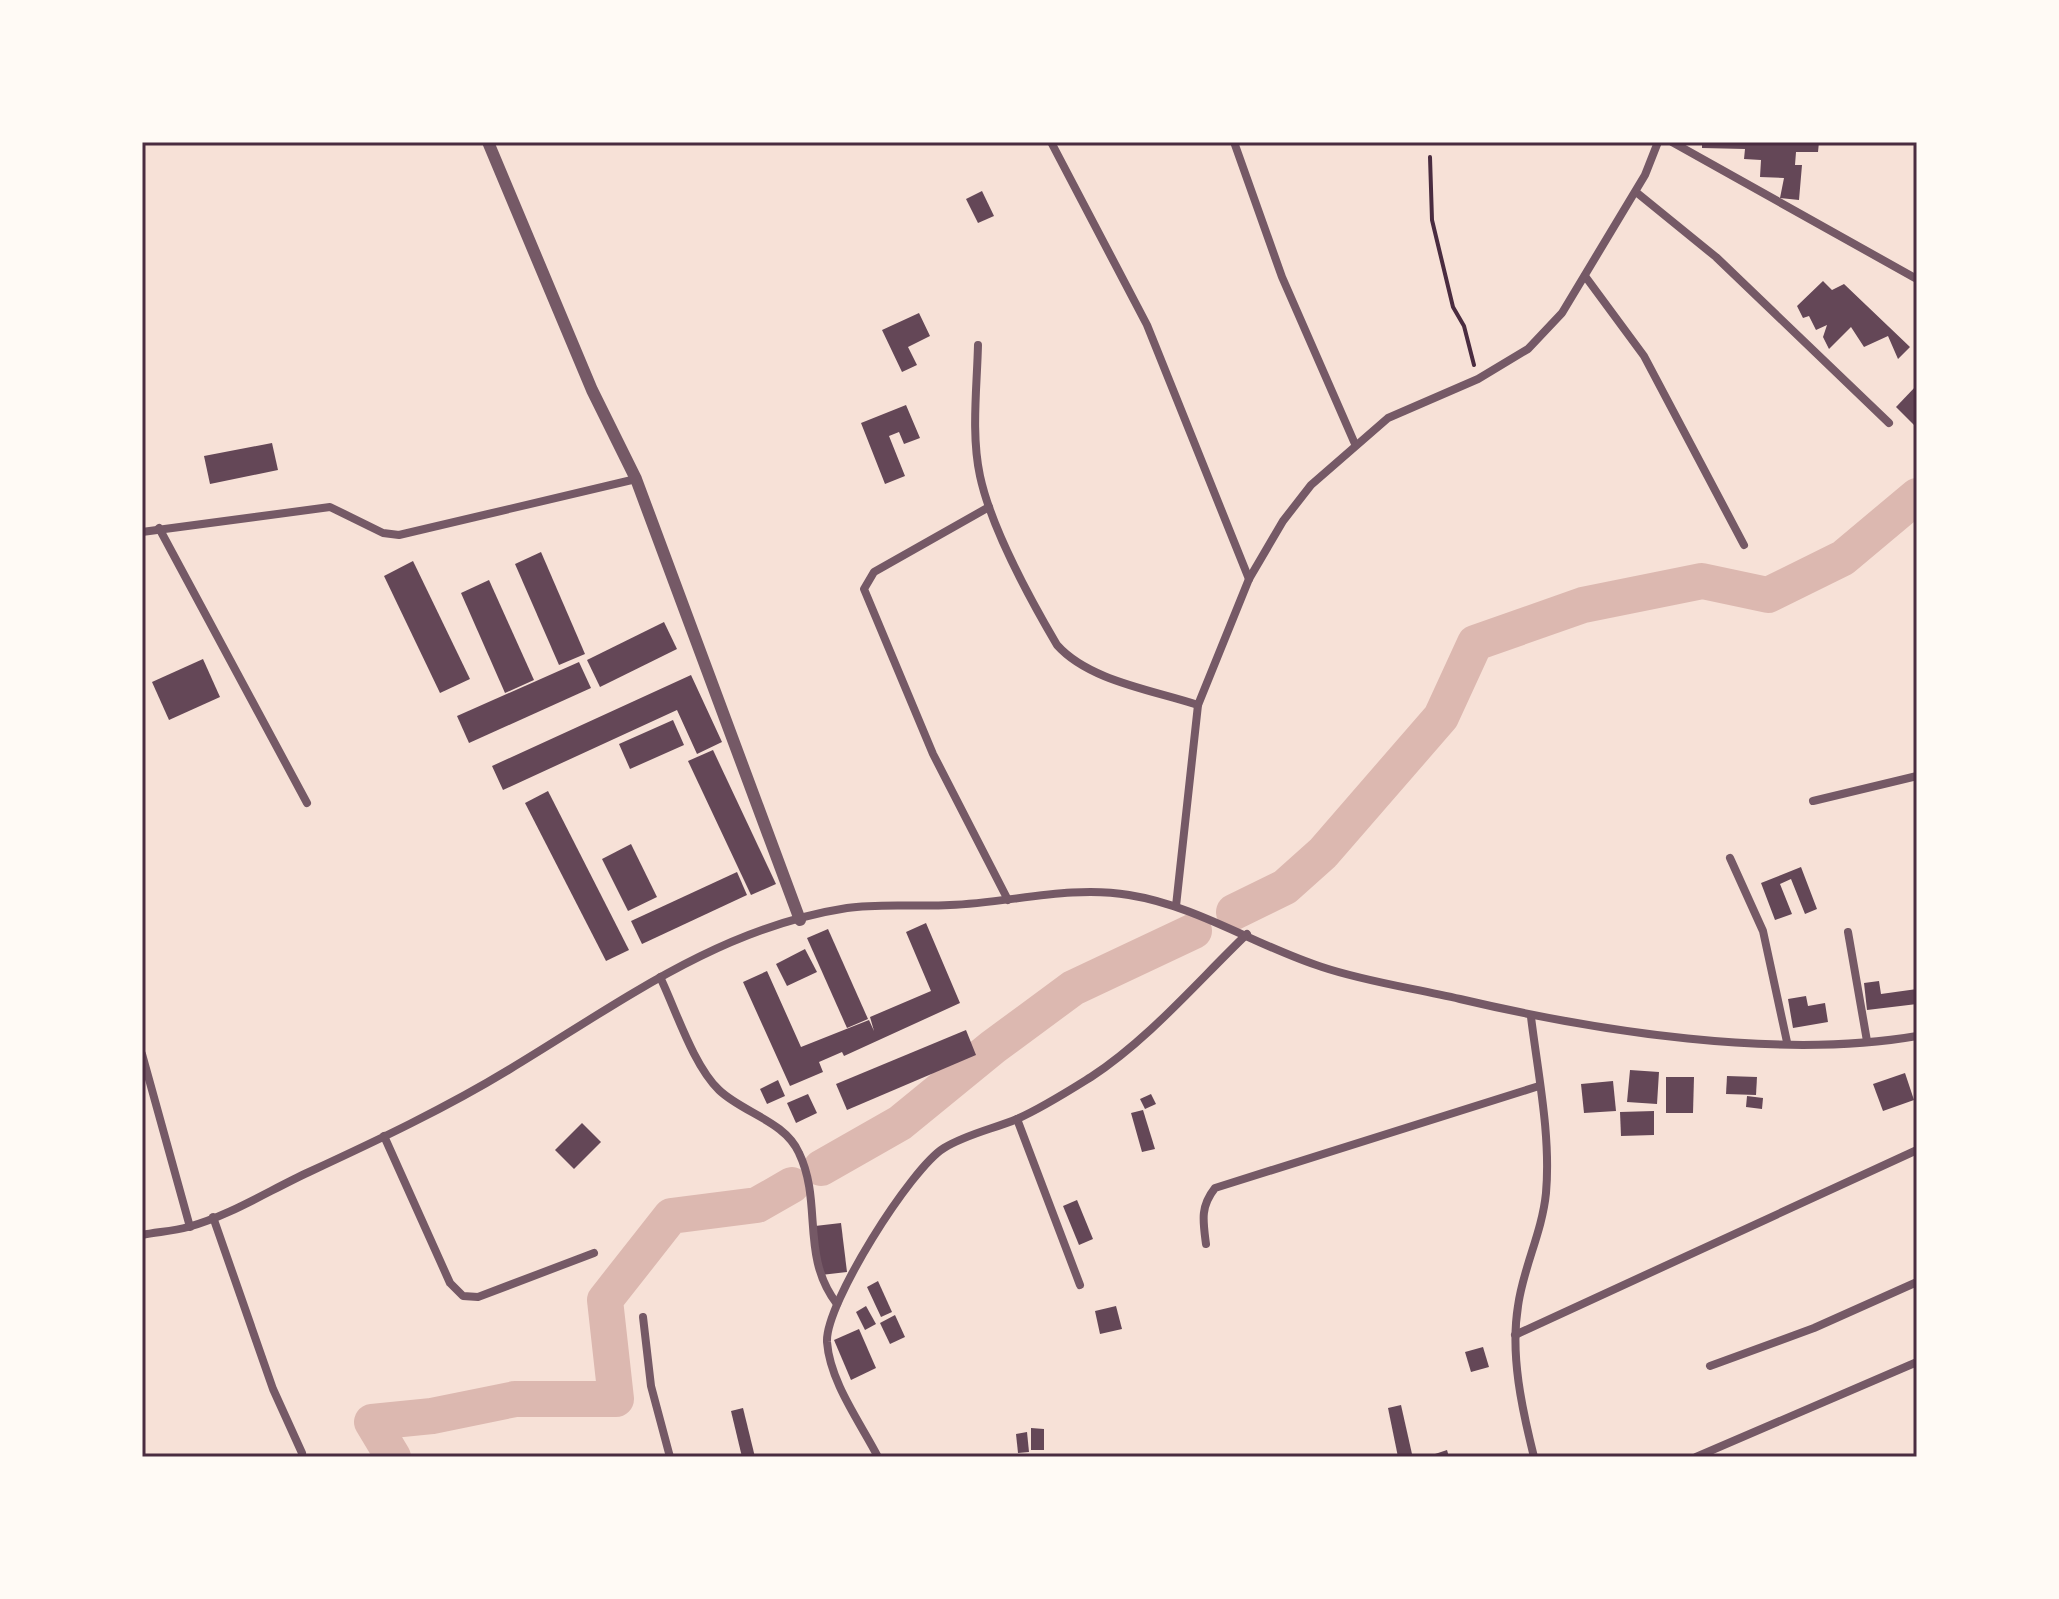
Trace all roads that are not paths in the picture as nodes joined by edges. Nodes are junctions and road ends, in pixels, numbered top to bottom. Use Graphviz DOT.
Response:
graph roads {
  1 [pos="488,142"];
  2 [pos="1051,142"];
  3 [pos="1234,142"];
  4 [pos="1658,142"];
  5 [pos="1672,142"];
  6 [pos="1636,192"];
  7 [pos="1585,276"];
  8 [pos="1915,278"];
  9 [pos="978,345"];
  10 [pos="1889,423"];
  11 [pos="1355,444"];
  12 [pos="636,479"];
  13 [pos="989,507"];
  14 [pos="159,528"];
  15 [pos="142,532"];
  16 [pos="1744,545"];
  17 [pos="1249,579"];
  18 [pos="1198,705"];
  19 [pos="1917,776"];
  20 [pos="1813,801"];
  21 [pos="307,803"];
  22 [pos="1730,858"];
  23 [pos="1008,900"];
  24 [pos="1176,906"];
  25 [pos="800,920"];
  26 [pos="1848,932"];
  27 [pos="1247,934"];
  28 [pos="660,977"];
  29 [pos="1531,1017"];
  30 [pos="1917,1036"];
  31 [pos="1867,1041"];
  32 [pos="1787,1042"];
  33 [pos="142,1054"];
  34 [pos="1539,1086"];
  35 [pos="1017,1119"];
  36 [pos="384,1136"];
  37 [pos="1917,1150"];
  38 [pos="213,1217"];
  39 [pos="190,1227"];
  40 [pos="142,1235"];
  41 [pos="1206,1244"];
  42 [pos="594,1253"];
  43 [pos="1917,1282"];
  44 [pos="1080,1285"];
  45 [pos="837,1304"];
  46 [pos="643,1317"];
  47 [pos="1515,1335"];
  48 [pos="1917,1362"];
  49 [pos="1710,1366"];
  50 [pos="302,1453"];
  51 [pos="670,1457"];
  52 [pos="878,1457"];
  53 [pos="1534,1457"];
  54 [pos="1696,1457"];
  1 -- 12 [label="street"];
  2 -- 17 [label="street"];
  3 -- 11 [label="street"];
  4 -- 6 [label="street"];
  5 -- 8 [label="street"];
  6 -- 7 [label="street"];
  6 -- 10 [label="street"];
  7 -- 11 [label="street"];
  7 -- 16 [label="street"];
  9 -- 13 [label="street"];
  11 -- 17 [label="street"];
  12 -- 14 [label="street"];
  12 -- 25 [label="street"];
  13 -- 18 [label="street"];
  13 -- 23 [label="street"];
  14 -- 15 [label="street"];
  14 -- 21 [label="street"];
  17 -- 18 [label="street"];
  18 -- 24 [label="street"];
  19 -- 20 [label="street"];
  22 -- 32 [label="street"];
  23 -- 24 [label="street"];
  23 -- 25 [label="street"];
  24 -- 27 [label="street"];
  25 -- 28 [label="street"];
  26 -- 31 [label="street"];
  27 -- 29 [label="street"];
  27 -- 35 [label="street"];
  28 -- 36 [label="street"];
  28 -- 45 [label="street"];
  29 -- 32 [label="street"];
  29 -- 34 [label="street"];
  30 -- 31 [label="street"];
  31 -- 32 [label="street"];
  33 -- 39 [label="street"];
  34 -- 41 [label="street"];
  34 -- 47 [label="street"];
  35 -- 44 [label="street"];
  35 -- 45 [label="street"];
  36 -- 38 [label="street"];
  36 -- 42 [label="street"];
  37 -- 47 [label="street"];
  38 -- 39 [label="street"];
  38 -- 50 [label="street"];
  39 -- 40 [label="street"];
  43 -- 49 [label="street"];
  45 -- 52 [label="street"];
  46 -- 51 [label="street"];
  47 -- 53 [label="street"];
  48 -- 54 [label="street"];
}
